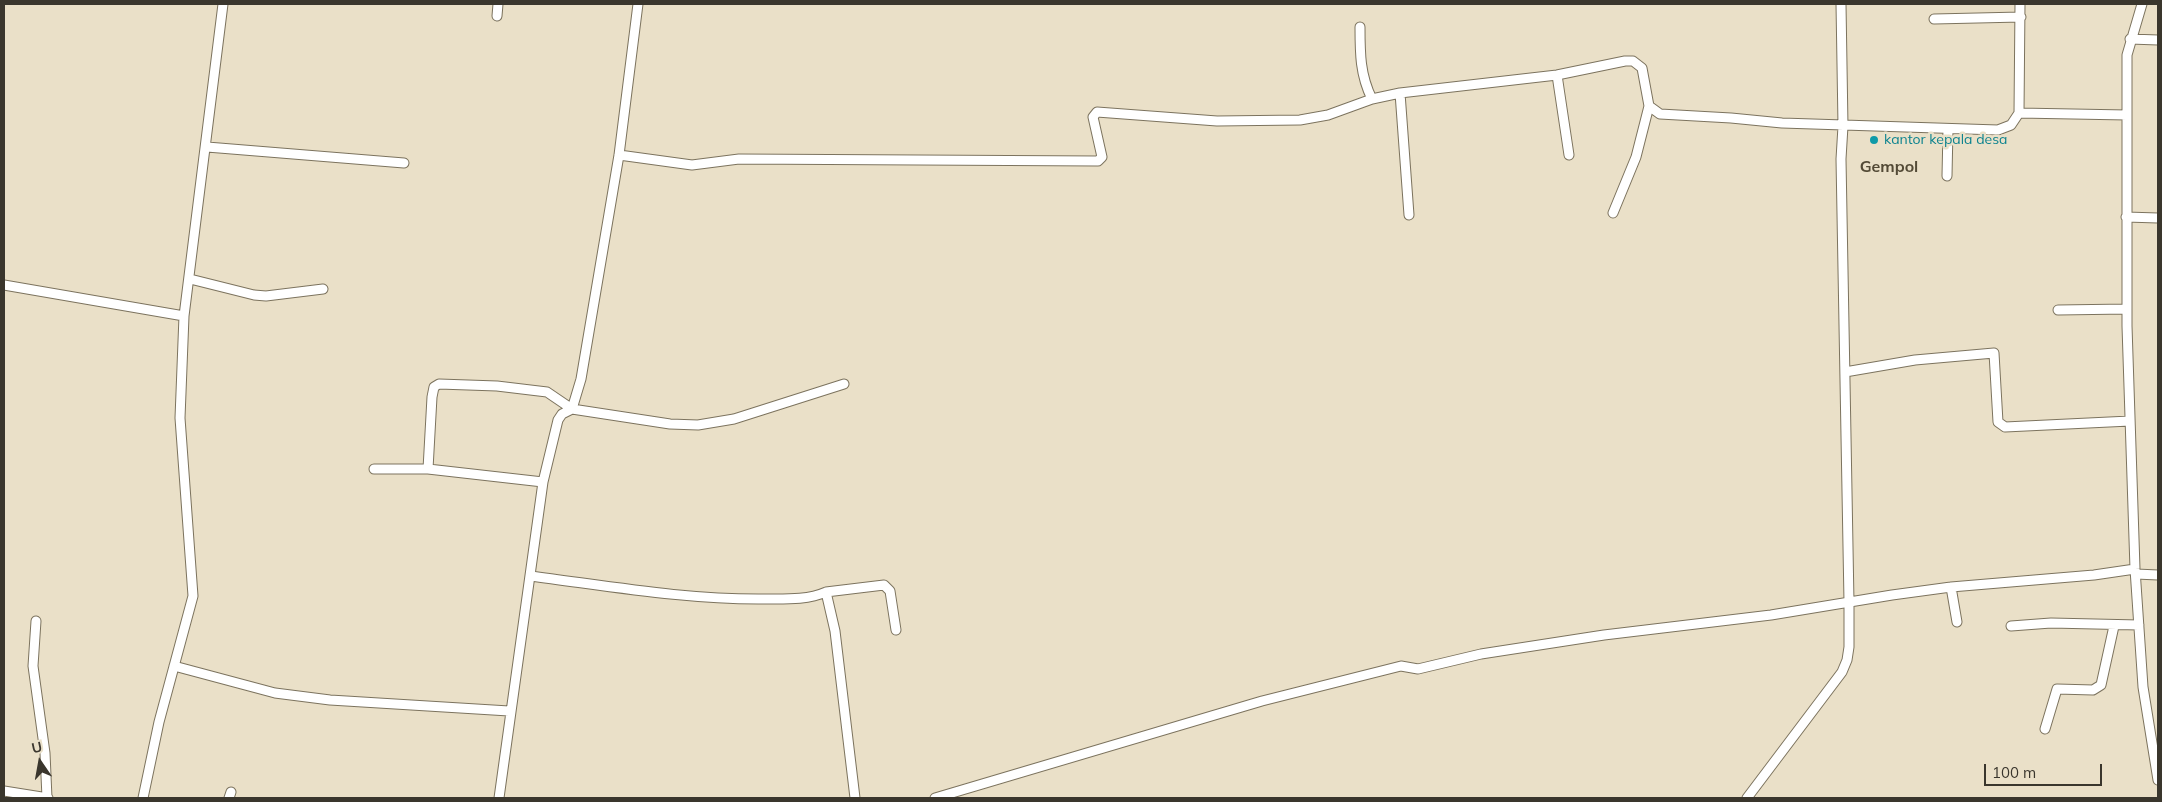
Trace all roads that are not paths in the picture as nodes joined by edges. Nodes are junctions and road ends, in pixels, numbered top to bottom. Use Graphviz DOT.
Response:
graph roads {
  1 [pos="223,4"];
  2 [pos="498,4"];
  3 [pos="638,4"];
  4 [pos="1841,4"];
  5 [pos="2020,4"];
  6 [pos="2142,4"];
  7 [pos="497,16"];
  8 [pos="2020,18"];
  9 [pos="1934,19"];
  10 [pos="1360,27"];
  11 [pos="2130,38"];
  12 [pos="2158,40"];
  13 [pos="1557,75"];
  14 [pos="1400,93"];
  15 [pos="1372,99"];
  16 [pos="1649,106"];
  17 [pos="2019,113"];
  18 [pos="2127,115"];
  19 [pos="1843,126"];
  20 [pos="1948,129"];
  21 [pos="207,147"];
  22 [pos="618,155"];
  23 [pos="1569,155"];
  24 [pos="404,163"];
  25 [pos="1946,176"];
  26 [pos="1613,213"];
  27 [pos="1409,215"];
  28 [pos="2126,216"];
  29 [pos="2158,218"];
  30 [pos="190,279"];
  31 [pos="4,285"];
  32 [pos="323,289"];
  33 [pos="2127,309"];
  34 [pos="2058,310"];
  35 [pos="184,316"];
  36 [pos="1845,372"];
  37 [pos="844,384"];
  38 [pos="572,409"];
  39 [pos="2130,421"];
  40 [pos="428,468"];
  41 [pos="374,469"];
  42 [pos="543,482"];
  43 [pos="2136,571"];
  44 [pos="2158,575"];
  45 [pos="530,576"];
  46 [pos="1951,587"];
  47 [pos="826,592"];
  48 [pos="1849,602"];
  49 [pos="36,621"];
  50 [pos="1958,622"];
  51 [pos="2139,625"];
  52 [pos="2010,626"];
  53 [pos="2114,626"];
  54 [pos="896,630"];
  55 [pos="174,666"];
  56 [pos="510,712"];
  57 [pos="2045,729"];
  58 [pos="2155,747"];
  59 [pos="2158,780"];
  60 [pos="4,791"];
  61 [pos="47,798"];
  62 [pos="143,798"];
  63 [pos="499,798"];
  64 [pos="855,798"];
  65 [pos="936,798"];
  66 [pos="1747,798"];
  1 -- 21 [label="street"];
  2 -- 7 [label="street"];
  3 -- 22 [label="street"];
  4 -- 19 [label="street"];
  5 -- 8 [label="street"];
  6 -- 11 [label="street"];
  8 -- 9 [label="street"];
  8 -- 17 [label="street"];
  10 -- 15 [label="street"];
  11 -- 12 [label="street"];
  11 -- 18 [label="street"];
  13 -- 14 [label="street"];
  13 -- 16 [label="street"];
  13 -- 23 [label="street"];
  14 -- 15 [label="street"];
  14 -- 27 [label="street"];
  15 -- 22 [label="street"];
  16 -- 19 [label="street"];
  16 -- 26 [label="street"];
  17 -- 18 [label="street"];
  17 -- 20 [label="street"];
  18 -- 28 [label="street"];
  19 -- 20 [label="street"];
  19 -- 36 [label="street"];
  20 -- 25 [label="street"];
  21 -- 24 [label="street"];
  21 -- 30 [label="street"];
  22 -- 38 [label="street"];
  28 -- 29 [label="street"];
  28 -- 33 [label="street"];
  30 -- 32 [label="street"];
  30 -- 35 [label="street"];
  31 -- 35 [label="street"];
  33 -- 34 [label="street"];
  33 -- 39 [label="street"];
  35 -- 55 [label="street"];
  36 -- 39 [label="street"];
  36 -- 48 [label="street"];
  37 -- 38 [label="street"];
  38 -- 40 [label="street"];
  38 -- 42 [label="street"];
  39 -- 43 [label="street"];
  40 -- 41 [label="street"];
  40 -- 42 [label="street"];
  42 -- 45 [label="street"];
  43 -- 44 [label="street"];
  43 -- 46 [label="street"];
  43 -- 51 [label="street"];
  45 -- 47 [label="street"];
  45 -- 56 [label="street"];
  46 -- 48 [label="street"];
  46 -- 50 [label="street"];
  47 -- 54 [label="street"];
  47 -- 64 [label="street"];
  48 -- 65 [label="street"];
  48 -- 66 [label="street"];
  49 -- 61 [label="street"];
  51 -- 53 [label="street"];
  51 -- 58 [label="street"];
  52 -- 53 [label="street"];
  53 -- 57 [label="street"];
  55 -- 56 [label="street"];
  55 -- 62 [label="street"];
  56 -- 63 [label="street"];
  58 -- 59 [label="street"];
  60 -- 61 [label="street"];
}
